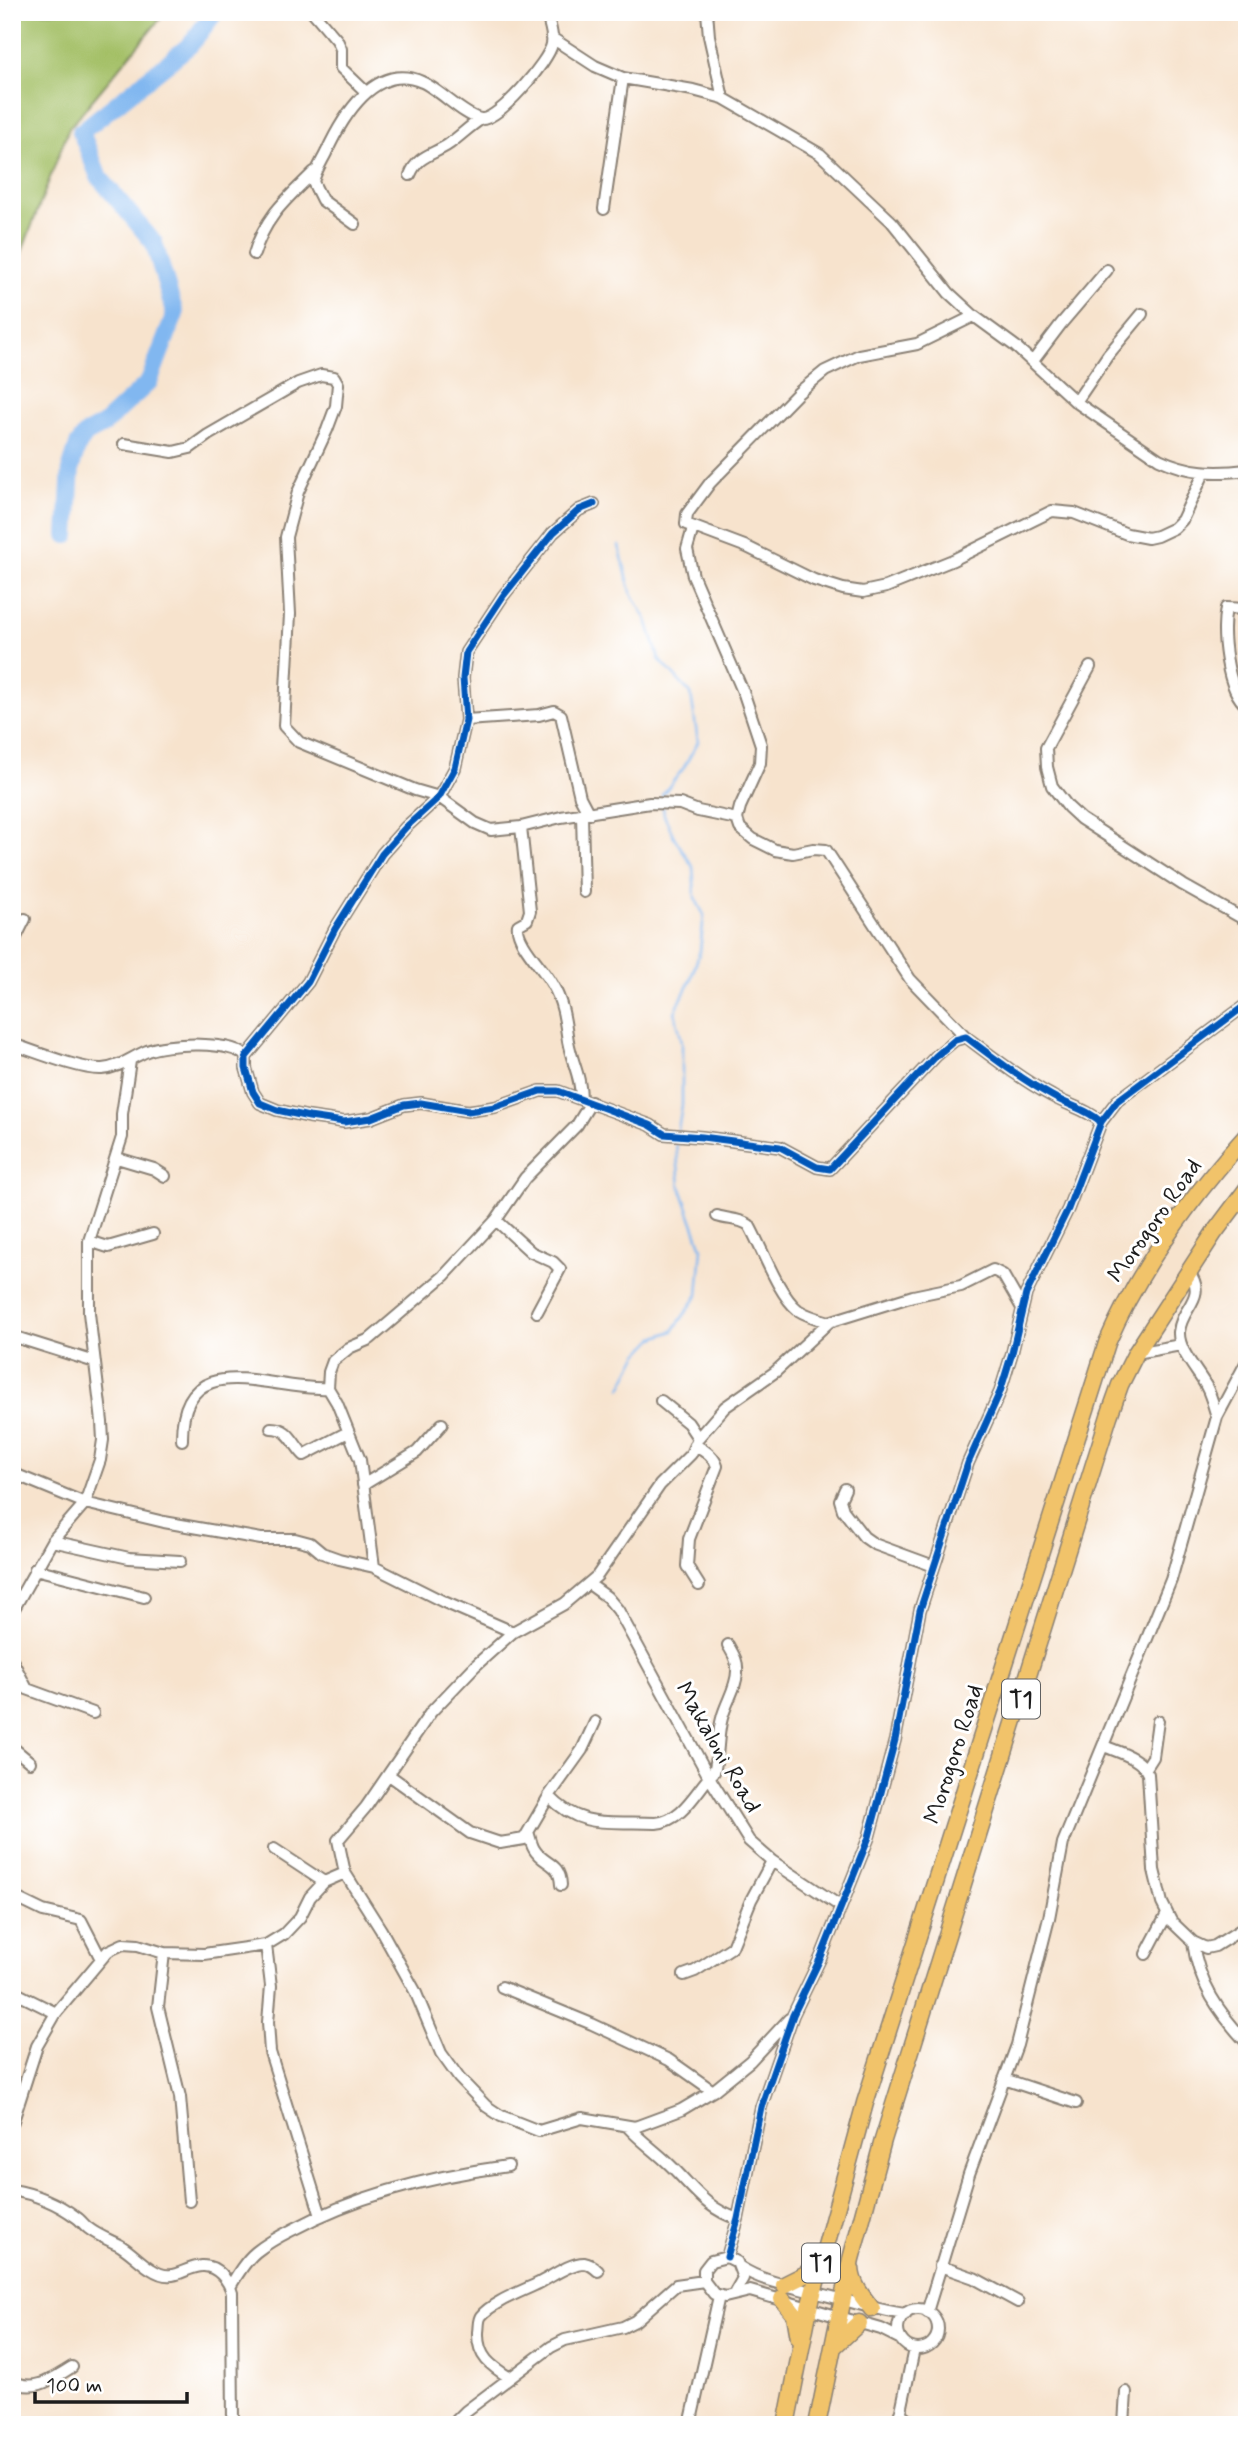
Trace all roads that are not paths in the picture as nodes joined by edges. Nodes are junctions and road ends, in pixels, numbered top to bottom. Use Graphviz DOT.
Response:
graph roads {
  1 [pos="313,12"];
  2 [pos="547,12"];
  3 [pos="707,12"];
  4 [pos="552,38"];
  5 [pos="623,79"];
  6 [pos="366,92"];
  7 [pos="723,98"];
  8 [pos="481,118"];
  9 [pos="319,167"];
  10 [pos="410,175"];
  11 [pos="604,209"];
  12 [pos="355,224"];
  13 [pos="254,254"];
  14 [pos="1107,270"];
  15 [pos="1142,314"];
  16 [pos="974,316"];
  17 [pos="1033,361"];
  18 [pos="1076,402"];
  19 [pos="124,444"];
  20 [pos="1247,470"];
  21 [pos="1204,473"];
  22 [pos="594,504"];
  23 [pos="693,528"];
  24 [pos="1247,609"];
  25 [pos="1090,667"];
  26 [pos="1247,706"];
  27 [pos="466,720"];
  28 [pos="439,797"];
  29 [pos="586,815"];
  30 [pos="737,819"];
  31 [pos="521,827"];
  32 [pos="584,892"];
  33 [pos="25,919"];
  34 [pos="1247,921"];
  35 [pos="12,945"];
  36 [pos="1247,1004"];
  37 [pos="966,1037"];
  38 [pos="12,1044"];
  39 [pos="246,1057"];
  40 [pos="130,1061"];
  41 [pos="586,1100"];
  42 [pos="1101,1122"];
  43 [pos="1247,1135"];
  44 [pos="117,1158"];
  45 [pos="165,1176"];
  46 [pos="1247,1189"];
  47 [pos="717,1216"];
  48 [pos="496,1220"];
  49 [pos="153,1234"];
  50 [pos="89,1241"];
  51 [pos="1189,1272"];
  52 [pos="1022,1308"];
  53 [pos="537,1312"];
  54 [pos="829,1322"];
  55 [pos="12,1336"];
  56 [pos="1181,1345"];
  57 [pos="1136,1353"];
  58 [pos="1247,1361"];
  59 [pos="94,1362"];
  60 [pos="328,1388"];
  61 [pos="661,1401"];
  62 [pos="1217,1417"];
  63 [pos="442,1424"];
  64 [pos="271,1428"];
  65 [pos="348,1432"];
  66 [pos="699,1438"];
  67 [pos="181,1440"];
  68 [pos="12,1473"];
  69 [pos="363,1485"];
  70 [pos="845,1489"];
  71 [pos="85,1503"];
  72 [pos="52,1541"];
  73 [pos="180,1561"];
  74 [pos="934,1566"];
  75 [pos="374,1567"];
  76 [pos="34,1569"];
  77 [pos="589,1584"];
  78 [pos="699,1585"];
  79 [pos="144,1597"];
  80 [pos="12,1612"];
  81 [pos="513,1632"];
  82 [pos="728,1645"];
  83 [pos="12,1660"];
  84 [pos="93,1713"];
  85 [pos="1158,1721"];
  86 [pos="595,1722"];
  87 [pos="1104,1746"];
  88 [pos="12,1747"];
  89 [pos="30,1762"];
  90 [pos="1146,1768"];
  91 [pos="389,1775"];
  92 [pos="709,1777"];
  93 [pos="549,1796"];
  94 [pos="528,1832"];
  95 [pos="274,1849"];
  96 [pos="772,1861"];
  97 [pos="345,1873"];
  98 [pos="324,1882"];
  99 [pos="561,1885"];
  100 [pos="12,1896"];
  101 [pos="840,1906"];
  102 [pos="1167,1914"];
  103 [pos="1247,1926"];
  104 [pos="1193,1942"];
  105 [pos="266,1945"];
  106 [pos="164,1953"];
  107 [pos="1146,1954"];
  108 [pos="101,1959"];
  109 [pos="684,1975"];
  110 [pos="502,1987"];
  111 [pos="12,1991"];
  112 [pos="56,2013"];
  113 [pos="793,2015"];
  114 [pos="1247,2043"];
  115 [pos="1004,2079"];
  116 [pos="713,2091"];
  117 [pos="1076,2103"];
  118 [pos="12,2124"];
  119 [pos="629,2128"];
  120 [pos="508,2166"];
  121 [pos="12,2190"];
  122 [pos="189,2201"];
  123 [pos="321,2216"];
  124 [pos="738,2220"];
  125 [pos="824,2252"];
  126 [pos="727,2257"];
  127 [pos="851,2259"];
  128 [pos="940,2266"];
  129 [pos="740,2267"];
  130 [pos="598,2271"];
  131 [pos="704,2281"];
  132 [pos="230,2287"];
  133 [pos="735,2292"];
  134 [pos="783,2292"];
  135 [pos="814,2292"];
  136 [pos="719,2296"];
  137 [pos="842,2299"];
  138 [pos="1018,2302"];
  139 [pos="809,2308"];
  140 [pos="872,2309"];
  141 [pos="927,2312"];
  142 [pos="906,2314"];
  143 [pos="838,2317"];
  144 [pos="859,2323"];
  145 [pos="901,2339"];
  146 [pos="801,2347"];
  147 [pos="914,2349"];
  148 [pos="830,2351"];
  149 [pos="72,2367"];
  150 [pos="510,2378"];
  151 [pos="12,2381"];
  152 [pos="1126,2392"];
  153 [pos="899,2419"];
  154 [pos="233,2425"];
  155 [pos="452,2425"];
  156 [pos="690,2425"];
  157 [pos="786,2425"];
  158 [pos="817,2425"];
  159 [pos="916,2425"];
  160 [pos="1125,2425"];
  1 -- 6 [label="street"];
  2 -- 4 [label="street"];
  3 -- 7 [label="street"];
  4 -- 5 [label="street"];
  4 -- 8 [label="street"];
  5 -- 7 [label="street"];
  5 -- 11 [label="street"];
  6 -- 8 [label="street"];
  6 -- 9 [label="street"];
  7 -- 16 [label="street"];
  8 -- 10 [label="street"];
  9 -- 12 [label="street"];
  9 -- 13 [label="street"];
  14 -- 17 [label="street"];
  15 -- 18 [label="street"];
  16 -- 17 [label="street"];
  16 -- 23 [label="street"];
  17 -- 18 [label="street"];
  18 -- 21 [label="street"];
  19 -- 28 [label="street"];
  20 -- 21 [label="street"];
  21 -- 23 [label="street"];
  22 -- 27 [label="street"];
  23 -- 30 [label="street"];
  24 -- 26 [label="street"];
  25 -- 34 [label="street"];
  27 -- 28 [label="street"];
  27 -- 29 [label="street"];
  28 -- 31 [label="street"];
  28 -- 39 [label="street"];
  29 -- 30 [label="street"];
  29 -- 31 [label="street"];
  29 -- 32 [label="street"];
  30 -- 37 [label="street"];
  31 -- 41 [label="street"];
  33 -- 35 [label="street"];
  36 -- 42 [label="street"];
  37 -- 41 [label="street"];
  37 -- 42 [label="street"];
  38 -- 40 [label="street"];
  39 -- 40 [label="street"];
  39 -- 41 [label="street"];
  40 -- 44 [label="street"];
  41 -- 48 [label="street"];
  42 -- 52 [label="street"];
  43 -- 125 [label="highway, Morogoro Road / T1"];
  44 -- 45 [label="street"];
  44 -- 50 [label="street"];
  46 -- 51 [label="highway, Morogoro Road / T1"];
  47 -- 54 [label="street"];
  48 -- 53 [label="street"];
  48 -- 60 [label="street"];
  49 -- 50 [label="street"];
  50 -- 59 [label="street"];
  51 -- 56 [label="street"];
  51 -- 57 [label="highway, Morogoro Road / T1"];
  52 -- 54 [label="street"];
  52 -- 74 [label="street"];
  54 -- 66 [label="street"];
  55 -- 59 [label="street"];
  56 -- 57 [label="street"];
  56 -- 62 [label="street"];
  57 -- 127 [label="highway, Morogoro Road / T1"];
  58 -- 62 [label="street"];
  59 -- 71 [label="street"];
  60 -- 65 [label="street"];
  60 -- 67 [label="street"];
  61 -- 66 [label="street"];
  62 -- 87 [label="street"];
  63 -- 69 [label="street"];
  64 -- 65 [label="street"];
  65 -- 69 [label="street"];
  66 -- 77 [label="street"];
  66 -- 78 [label="street"];
  68 -- 71 [label="street"];
  69 -- 75 [label="street"];
  70 -- 74 [label="street"];
  71 -- 72 [label="street"];
  71 -- 75 [label="street"];
  72 -- 73 [label="street"];
  72 -- 76 [label="street"];
  74 -- 101 [label="street"];
  75 -- 81 [label="street"];
  76 -- 79 [label="street"];
  76 -- 80 [label="street"];
  77 -- 81 [label="street"];
  77 -- 92 [label="street, Makaloni Road"];
  81 -- 91 [label="street"];
  82 -- 92 [label="street"];
  83 -- 84 [label="street"];
  85 -- 90 [label="street"];
  86 -- 93 [label="street"];
  87 -- 90 [label="street"];
  87 -- 115 [label="street"];
  88 -- 89 [label="street"];
  90 -- 102 [label="street"];
  91 -- 94 [label="street"];
  91 -- 97 [label="street"];
  92 -- 93 [label="street"];
  92 -- 96 [label="street, Makaloni Road"];
  93 -- 94 [label="street"];
  94 -- 99 [label="street"];
  95 -- 98 [label="street"];
  96 -- 101 [label="street, Makaloni Road"];
  96 -- 109 [label="street"];
  97 -- 98 [label="street"];
  97 -- 119 [label="street"];
  98 -- 105 [label="street"];
  100 -- 108 [label="street"];
  101 -- 113 [label="street"];
  102 -- 104 [label="street"];
  102 -- 107 [label="street"];
  103 -- 104 [label="street"];
  104 -- 114 [label="street"];
  105 -- 106 [label="street"];
  105 -- 123 [label="street"];
  106 -- 108 [label="street"];
  106 -- 122 [label="street"];
  108 -- 112 [label="street"];
  110 -- 116 [label="street"];
  111 -- 112 [label="street"];
  112 -- 118 [label="street"];
  113 -- 116 [label="street"];
  113 -- 124 [label="street"];
  115 -- 117 [label="street"];
  115 -- 128 [label="street"];
  116 -- 119 [label="street"];
  119 -- 124 [label="street"];
  120 -- 123 [label="street"];
  121 -- 132 [label="street"];
  123 -- 132 [label="street"];
  124 -- 126 [label="street"];
  125 -- 134 [label="highway"];
  125 -- 135 [label="highway, Morogoro Road / T1"];
  126 -- 129 [label="street"];
  126 -- 131 [label="street"];
  127 -- 137 [label="highway, Morogoro Road / T1"];
  127 -- 140 [label="highway"];
  128 -- 138 [label="street"];
  128 -- 141 [label="street"];
  129 -- 133 [label="street"];
  129 -- 134 [label="street"];
  130 -- 150 [label="street"];
  131 -- 136 [label="street"];
  131 -- 150 [label="street"];
  132 -- 154 [label="street"];
  133 -- 134 [label="street"];
  133 -- 136 [label="street"];
  134 -- 135 [label="street"];
  134 -- 139 [label="street"];
  134 -- 146 [label="highway"];
  135 -- 137 [label="street"];
  135 -- 139 [label="highway, Morogoro Road / T1"];
  136 -- 156 [label="street"];
  137 -- 140 [label="street"];
  137 -- 143 [label="highway, Morogoro Road / T1"];
  139 -- 143 [label="street"];
  139 -- 146 [label="highway, Morogoro Road / T1"];
  140 -- 142 [label="street"];
  141 -- 142 [label="street"];
  141 -- 147 [label="street"];
  142 -- 145 [label="street"];
  143 -- 144 [label="street"];
  143 -- 148 [label="highway, Morogoro Road / T1"];
  144 -- 145 [label="street"];
  144 -- 148 [label="highway"];
  145 -- 147 [label="street"];
  146 -- 157 [label="highway, Morogoro Road / T1"];
  147 -- 153 [label="street"];
  148 -- 158 [label="highway, Morogoro Road / T1"];
  149 -- 151 [label="street"];
  150 -- 155 [label="street"];
  152 -- 160 [label="street"];
  153 -- 159 [label="street"];
}
